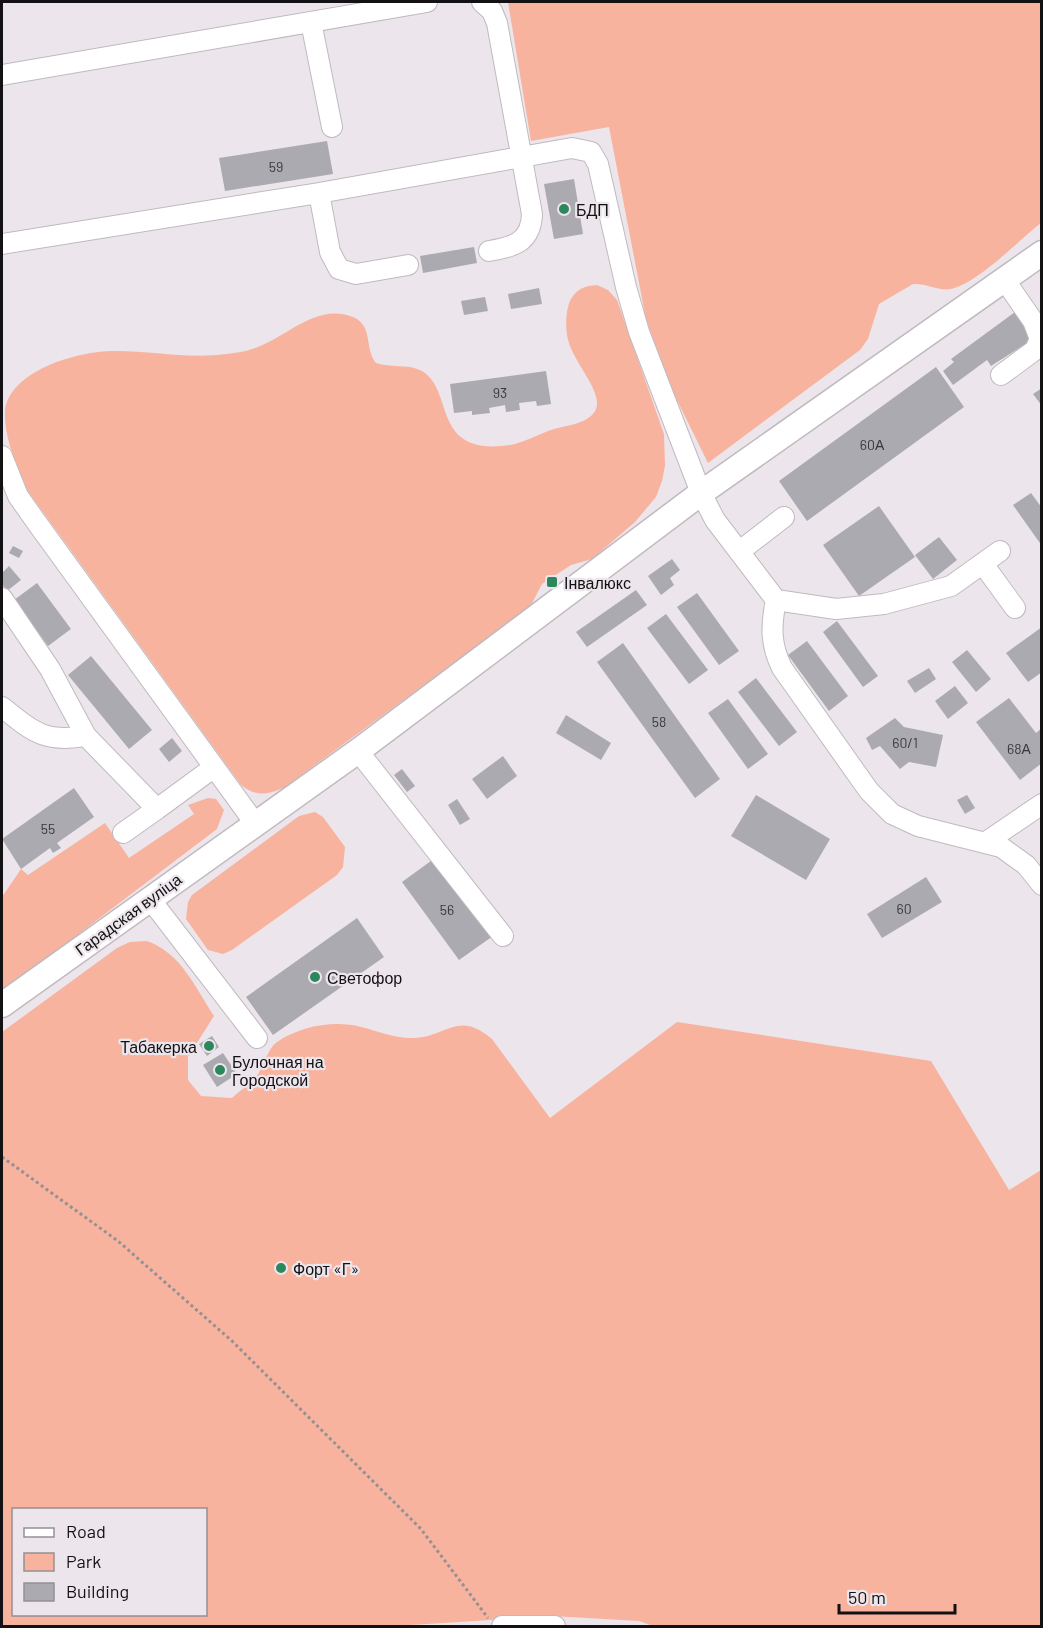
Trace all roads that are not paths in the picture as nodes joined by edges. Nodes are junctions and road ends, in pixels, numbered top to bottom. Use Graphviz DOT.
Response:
graph roads {
  1 [pos="427,2"];
  2 [pos="482,2"];
  3 [pos="311,21"];
  4 [pos="2,75"];
  5 [pos="332,127"];
  6 [pos="521,157"];
  7 [pos="319,193"];
  8 [pos="2,244"];
  9 [pos="489,251"];
  10 [pos="1041,253"];
  11 [pos="408,266"];
  12 [pos="1004,279"];
  13 [pos="1001,375"];
  14 [pos="2,456"];
  15 [pos="701,493"];
  16 [pos="784,517"];
  17 [pos="1000,551"];
  18 [pos="740,552"];
  19 [pos="983,564"];
  20 [pos="2,598"];
  21 [pos="776,600"];
  22 [pos="1015,608"];
  23 [pos="2,707"];
  24 [pos="86,736"];
  25 [pos="358,751"];
  26 [pos="213,768"];
  27 [pos="1041,804"];
  28 [pos="157,809"];
  29 [pos="254,822"];
  30 [pos="123,832"];
  31 [pos="986,842"];
  32 [pos="1041,885"];
  33 [pos="150,899"];
  34 [pos="503,936"];
  35 [pos="2,1005"];
  36 [pos="257,1038"];
  37 [pos="502,1626"];
  38 [pos="555,1626"];
  1 -- 3 [label="street"];
  2 -- 6 [label="street"];
  3 -- 4 [label="street"];
  3 -- 5 [label="street"];
  6 -- 7 [label="street"];
  6 -- 9 [label="street"];
  6 -- 15 [label="street"];
  7 -- 8 [label="street"];
  7 -- 11 [label="street"];
  10 -- 12 [label="main road, Гарадская вуліца"];
  12 -- 13 [label="street"];
  12 -- 15 [label="main road, Гарадская вуліца"];
  14 -- 26 [label="street"];
  15 -- 18 [label="street"];
  15 -- 25 [label="main road, Гарадская вуліца"];
  16 -- 18 [label="street"];
  17 -- 19 [label="street"];
  18 -- 21 [label="street"];
  19 -- 21 [label="street"];
  19 -- 22 [label="street"];
  20 -- 24 [label="street"];
  21 -- 31 [label="street"];
  23 -- 24 [label="street"];
  24 -- 28 [label="street"];
  25 -- 29 [label="main road, Гарадская вуліца"];
  25 -- 34 [label="street"];
  26 -- 28 [label="street"];
  26 -- 29 [label="street"];
  27 -- 31 [label="street"];
  28 -- 30 [label="street"];
  29 -- 33 [label="main road, Гарадская вуліца"];
  31 -- 32 [label="street"];
  33 -- 35 [label="main road, Гарадская вуліца"];
  33 -- 36 [label="street"];
  37 -- 38 [label="street"];
}
